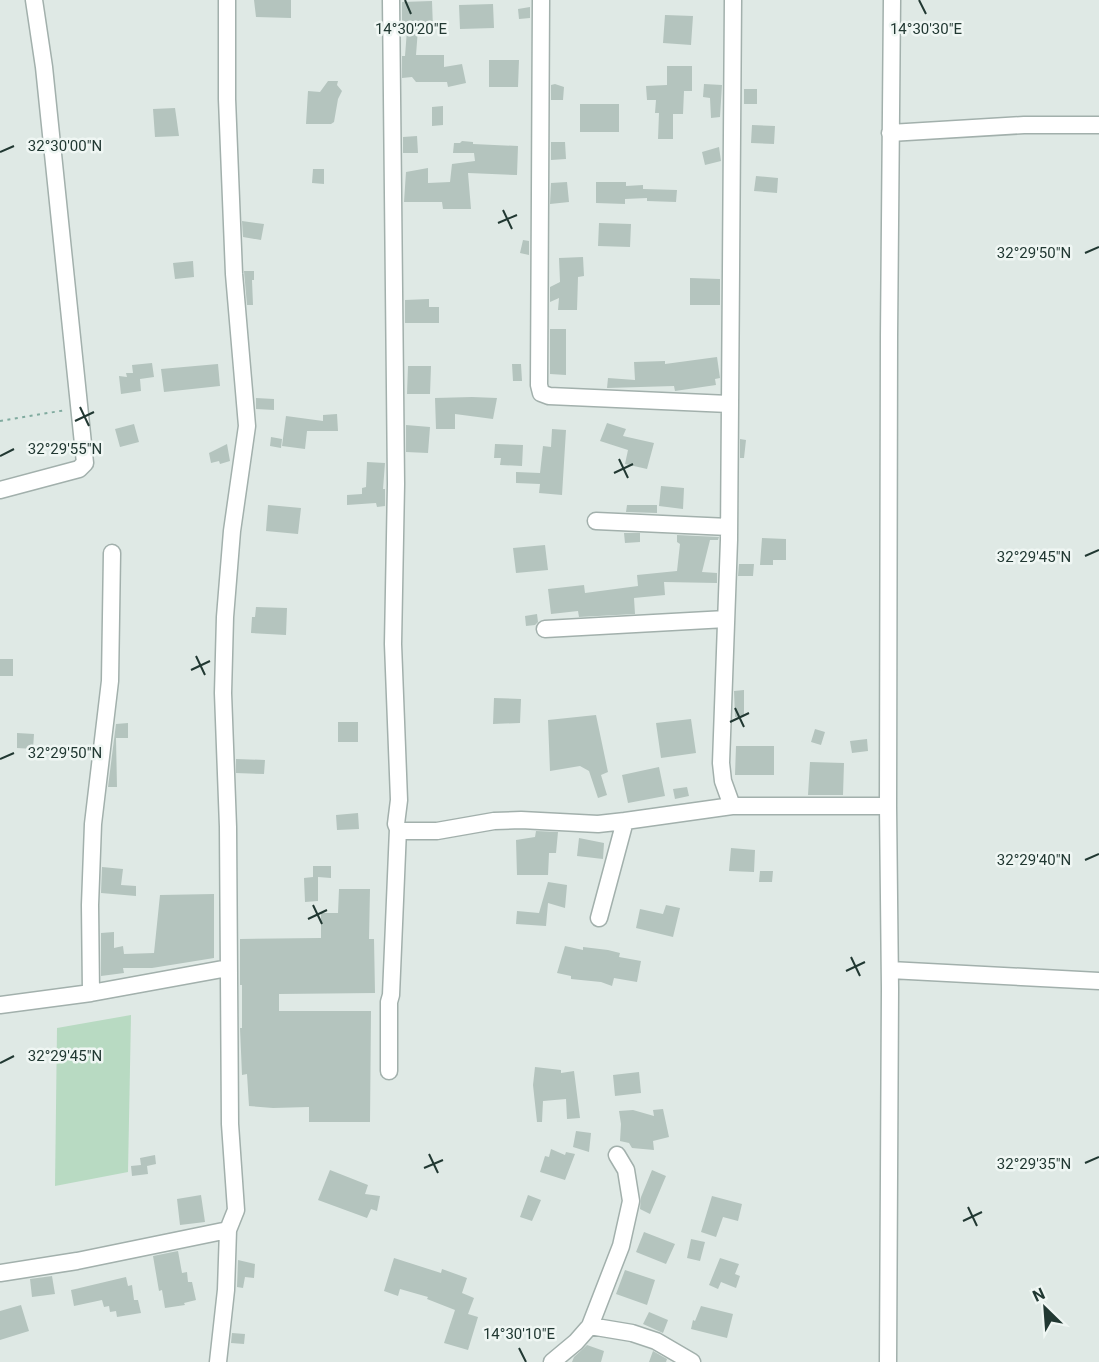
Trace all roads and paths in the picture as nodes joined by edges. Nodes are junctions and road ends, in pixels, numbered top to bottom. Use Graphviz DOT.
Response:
graph roads {
  1 [pos="34,0"];
  2 [pos="227,0"];
  3 [pos="391,0"];
  4 [pos="541,0"];
  5 [pos="733,0"];
  6 [pos="892,0"];
  7 [pos="1099,125"];
  8 [pos="890,133"];
  9 [pos="729,404"];
  10 [pos="80,407"];
  11 [pos="0,420"];
  12 [pos="0,490"];
  13 [pos="596,521"];
  14 [pos="729,527"];
  15 [pos="112,553"];
  16 [pos="726,619"];
  17 [pos="545,629"];
  18 [pos="732,806"];
  19 [pos="888,806"];
  20 [pos="625,821"];
  21 [pos="398,829"];
  22 [pos="599,918"];
  23 [pos="228,968"];
  24 [pos="890,970"];
  25 [pos="1099,981"];
  26 [pos="91,993"];
  27 [pos="0,1005"];
  28 [pos="389,1071"];
  29 [pos="617,1155"];
  30 [pos="228,1230"];
  31 [pos="0,1274"];
  32 [pos="590,1326"];
  33 [pos="218,1362"];
  34 [pos="552,1362"];
  35 [pos="692,1362"];
  36 [pos="888,1362"];
  1 -- 10 [label="street"];
  2 -- 23 [label="street"];
  3 -- 21 [label="street"];
  4 -- 9 [label="street"];
  5 -- 9 [label="street"];
  6 -- 8 [label="street"];
  7 -- 8 [label="street"];
  8 -- 19 [label="street"];
  9 -- 14 [label="street"];
  10 -- 11 [label="path"];
  10 -- 12 [label="street"];
  13 -- 14 [label="street"];
  14 -- 16 [label="street"];
  15 -- 26 [label="street"];
  16 -- 17 [label="street"];
  16 -- 18 [label="street"];
  18 -- 19 [label="street"];
  18 -- 20 [label="street"];
  19 -- 24 [label="street"];
  20 -- 21 [label="street"];
  20 -- 22 [label="street"];
  21 -- 28 [label="street"];
  23 -- 26 [label="street"];
  23 -- 30 [label="street"];
  24 -- 25 [label="street"];
  24 -- 36 [label="street"];
  26 -- 27 [label="street"];
  29 -- 32 [label="street"];
  30 -- 31 [label="street"];
  30 -- 33 [label="street"];
  32 -- 34 [label="street"];
  32 -- 35 [label="street"];
}
